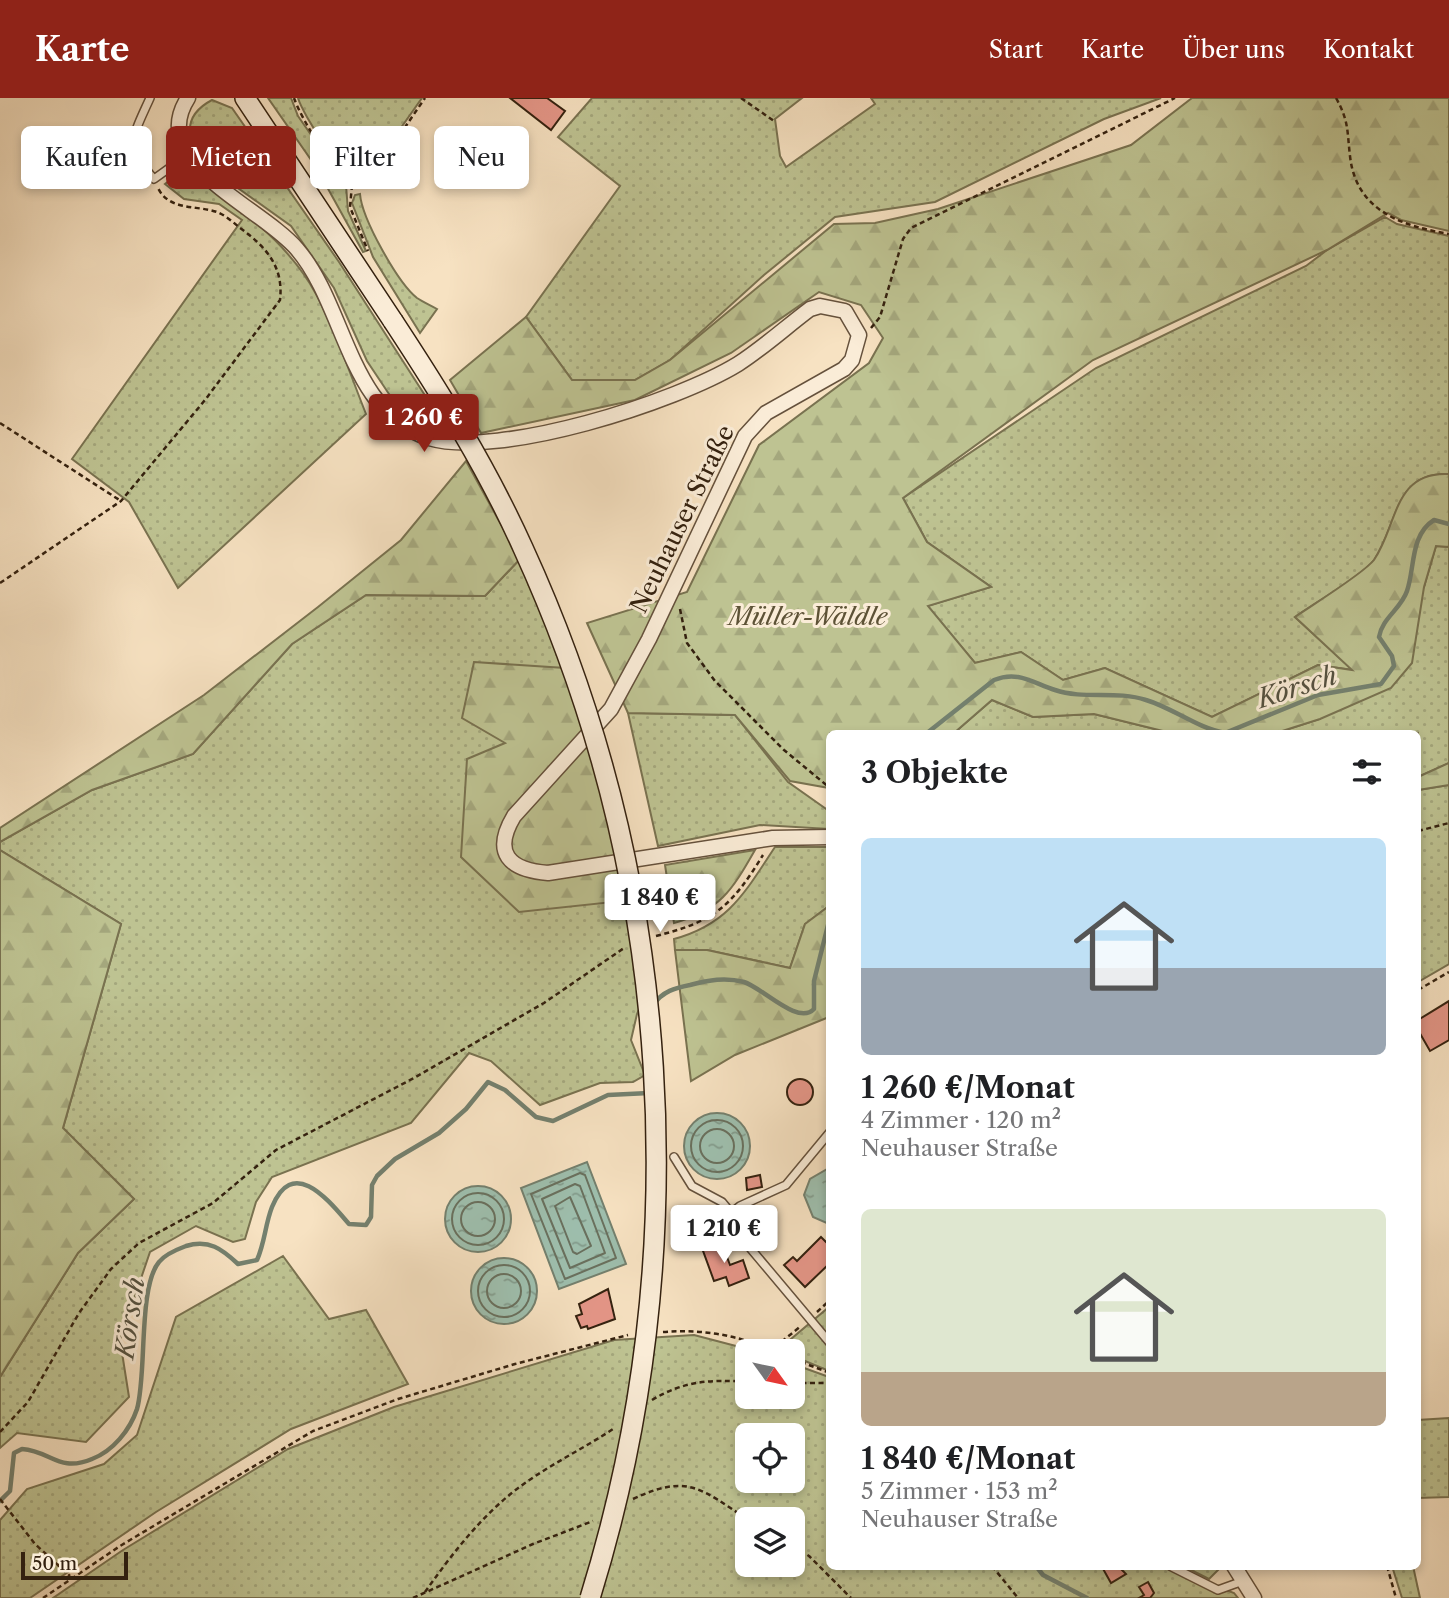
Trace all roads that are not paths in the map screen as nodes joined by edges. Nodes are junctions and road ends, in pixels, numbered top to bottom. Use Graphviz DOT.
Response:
graph roads {
  1 [pos="150,98"];
  2 [pos="188,98"];
  3 [pos="245,98"];
  4 [pos="178,126"];
  5 [pos="166,170"];
  6 [pos="224,189"];
  7 [pos="826,837"];
  8 [pos="826,1137"];
  9 [pos="674,1157"];
  10 [pos="731,1213"];
  11 [pos="826,1338"];
  12 [pos="1178,1570"];
  13 [pos="1236,1570"];
  14 [pos="1243,1581"];
  15 [pos="590,1598"];
  16 [pos="1254,1598"];
  1 -- 5 [label="lane"];
  2 -- 4 [label="street"];
  3 -- 15 [label="main road, bridge"];
  6 -- 7 [label="street, Neuhauser Straße"];
  8 -- 10 [label="lane"];
  9 -- 10 [label="lane"];
  10 -- 11 [label="lane"];
  12 -- 14 [label="lane"];
  13 -- 14 [label="street"];
  14 -- 16 [label="street"];
}
